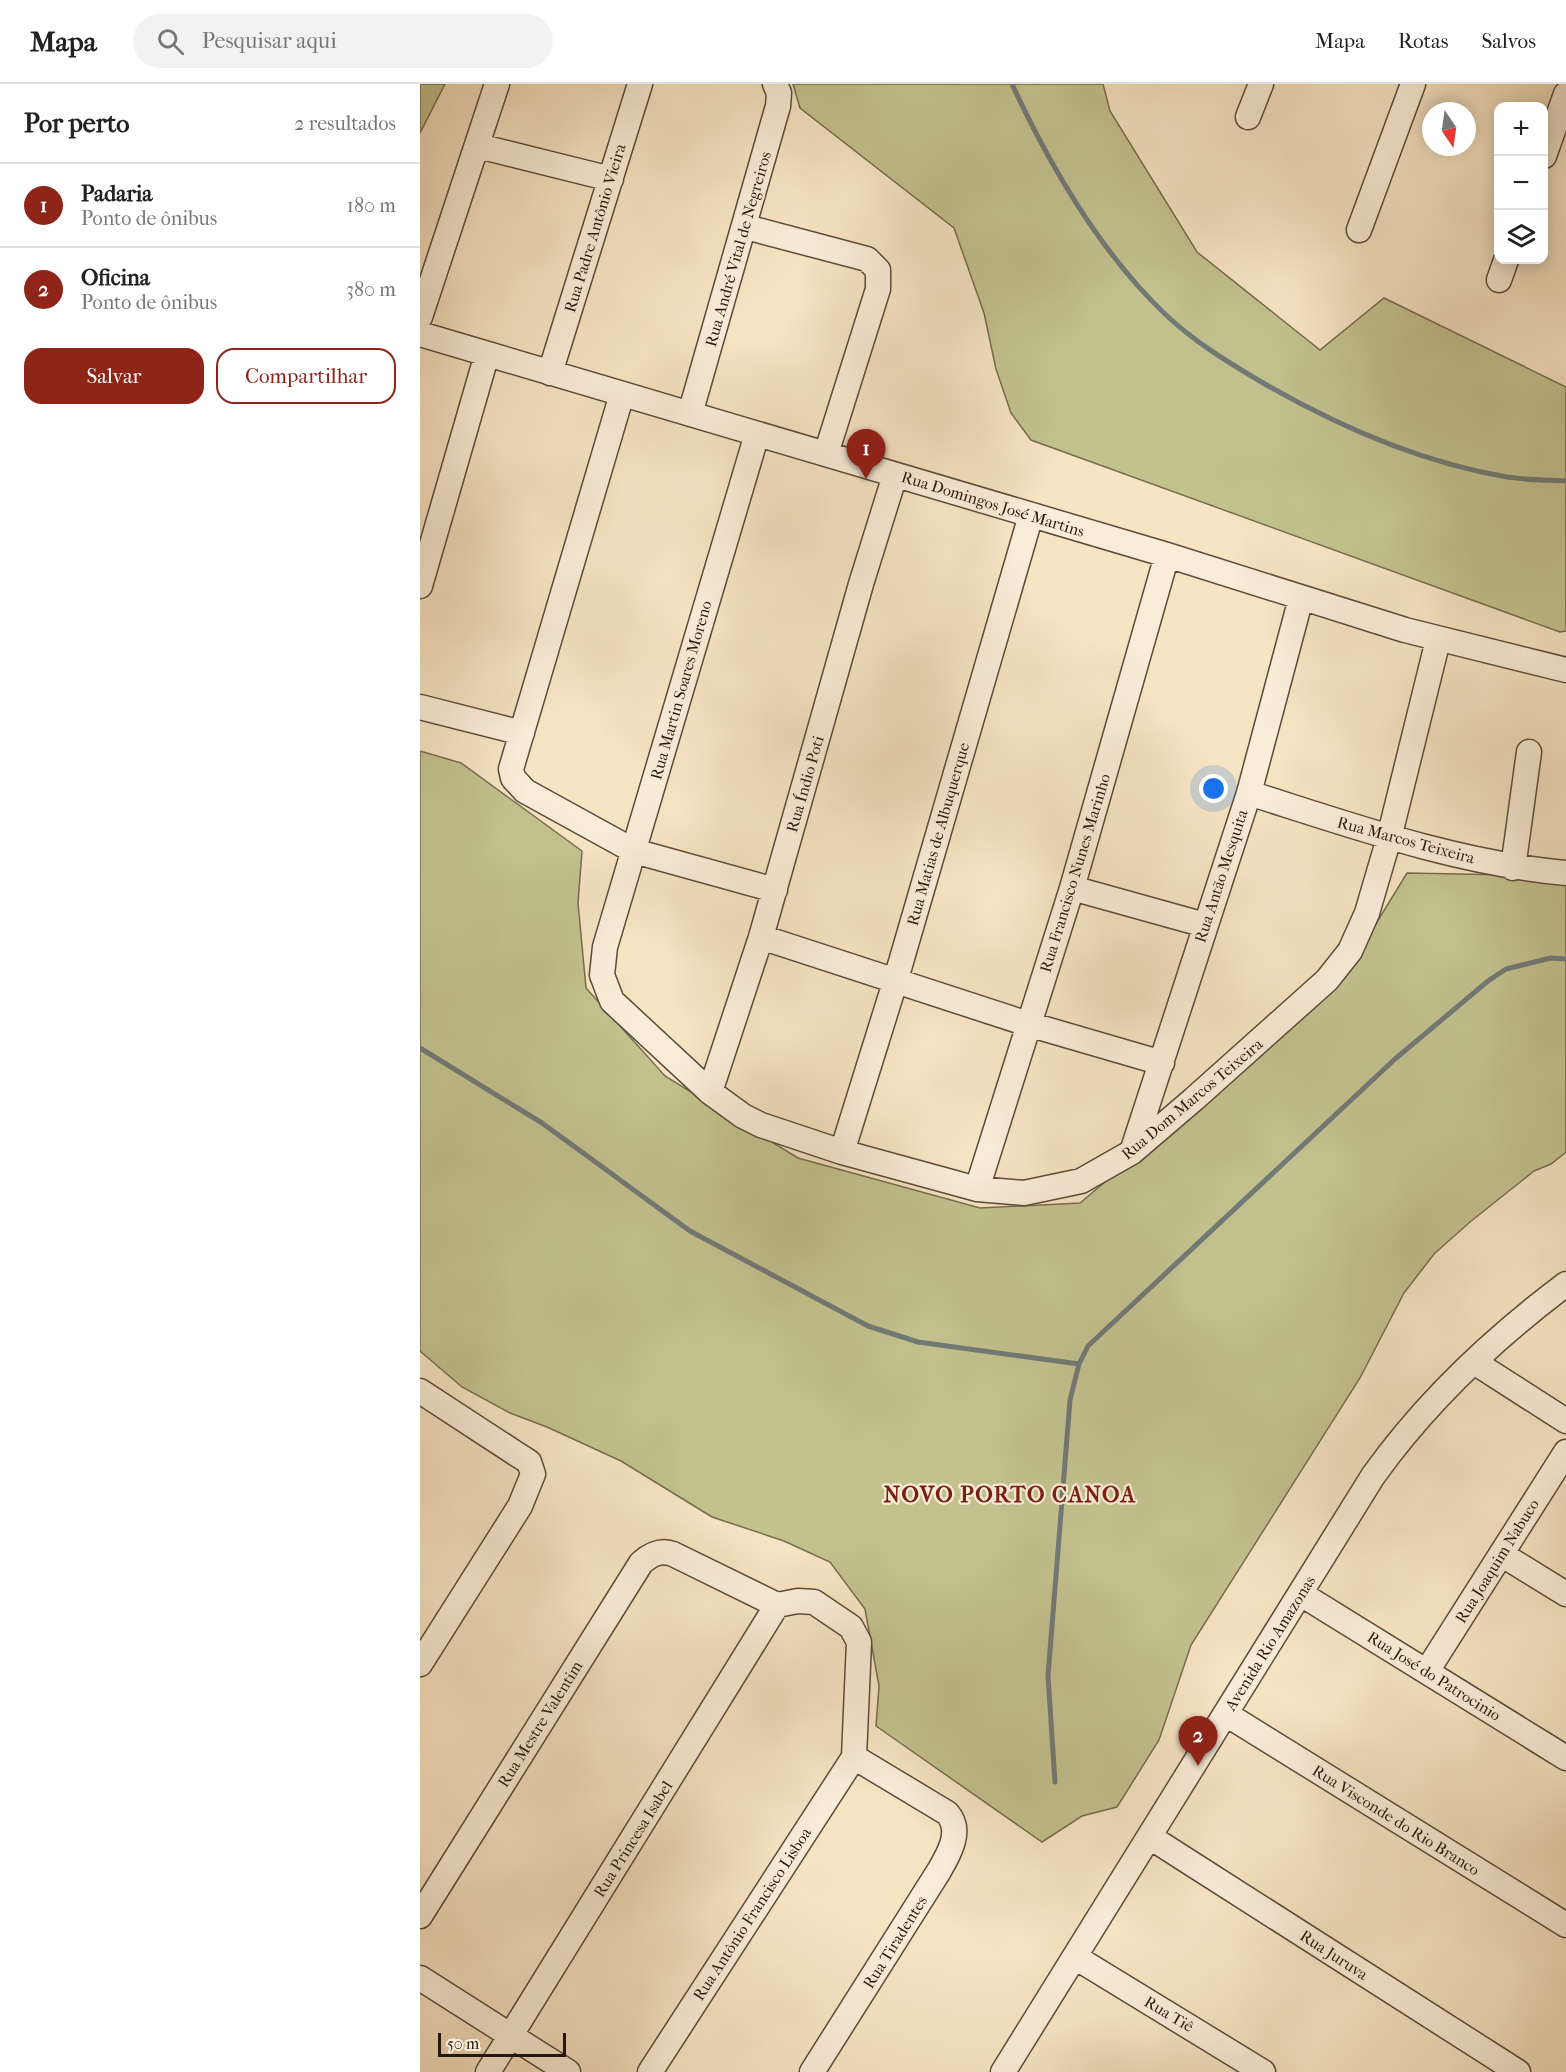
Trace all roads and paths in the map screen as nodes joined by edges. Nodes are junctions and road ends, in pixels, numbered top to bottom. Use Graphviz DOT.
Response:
graph roads {
  1 [pos="497,84"];
  2 [pos="640,84"];
  3 [pos="775,84"];
  4 [pos="1261,84"];
  5 [pos="1413,84"];
  6 [pos="1566,94"];
  7 [pos="1248,117"];
  8 [pos="1548,145"];
  9 [pos="478,146"];
  10 [pos="611,179"];
  11 [pos="746,227"];
  12 [pos="1359,230"];
  13 [pos="420,318"];
  14 [pos="420,334"];
  15 [pos="487,354"];
  16 [pos="550,373"];
  17 [pos="622,394"];
  18 [pos="690,414"];
  19 [pos="757,434"];
  20 [pos="826,454"];
  21 [pos="895,475"];
  22 [pos="1031,515"];
  23 [pos="1167,555"];
  24 [pos="420,586"];
  25 [pos="1301,598"];
  26 [pos="1438,640"];
  27 [pos="1566,670"];
  28 [pos="420,707"];
  29 [pos="522,733"];
  30 [pos="1530,752"];
  31 [pos="1249,793"];
  32 [pos="1389,838"];
  33 [pos="634,851"];
  34 [pos="1513,868"];
  35 [pos="1566,873"];
  36 [pos="1072,888"];
  37 [pos="775,890"];
  38 [pos="1205,925"];
  39 [pos="761,937"];
  40 [pos="605,947"];
  41 [pos="896,980"];
  42 [pos="1028,1024"];
  43 [pos="1162,1063"];
  44 [pos="710,1092"];
  45 [pos="842,1152"];
  46 [pos="1132,1152"];
  47 [pos="977,1189"];
  48 [pos="1566,1284"];
  49 [pos="1474,1362"];
  50 [pos="421,1393"];
  51 [pos="1566,1421"];
  52 [pos="1566,1452"];
  53 [pos="1501,1554"];
  54 [pos="1301,1594"];
  55 [pos="1566,1594"];
  56 [pos="777,1605"];
  57 [pos="420,1664"];
  58 [pos="1427,1671"];
  59 [pos="1226,1714"];
  60 [pos="854,1757"];
  61 [pos="1566,1758"];
  62 [pos="1150,1837"];
  63 [pos="420,1916"];
  64 [pos="1566,1925"];
  65 [pos="1075,1957"];
  66 [pos="420,1978"];
  67 [pos="511,2036"];
  68 [pos="488,2072"];
  69 [pos="568,2072"];
  70 [pos="650,2072"];
  71 [pos="813,2072"];
  72 [pos="1003,2072"];
  73 [pos="1263,2072"];
  74 [pos="1518,2072"];
  1 -- 9 [label="street"];
  2 -- 10 [label="street, Rua Padre Antônio Vieira"];
  3 -- 11 [label="street, Rua André Vital de Negreiros"];
  4 -- 7 [label="street"];
  5 -- 12 [label="street"];
  6 -- 8 [label="street"];
  9 -- 10 [label="street"];
  9 -- 13 [label="street"];
  10 -- 16 [label="street, Rua Padre Antônio Vieira"];
  11 -- 18 [label="street, Rua André Vital de Negreiros"];
  11 -- 20 [label="street"];
  14 -- 15 [label="street, Rua Domingos José Martins"];
  15 -- 16 [label="street, Rua Domingos José Martins"];
  15 -- 24 [label="street"];
  16 -- 17 [label="street, Rua Domingos José Martins"];
  17 -- 18 [label="street, Rua Domingos José Martins"];
  17 -- 29 [label="street"];
  18 -- 19 [label="street, Rua Domingos José Martins"];
  19 -- 20 [label="street, Rua Domingos José Martins"];
  19 -- 33 [label="street, Rua Martin Soares Moreno"];
  20 -- 21 [label="street, Rua Domingos José Martins"];
  21 -- 22 [label="street, Rua Domingos José Martins"];
  21 -- 37 [label="street, Rua Índio Poti"];
  22 -- 23 [label="street, Rua Domingos José Martins"];
  22 -- 41 [label="street, Rua Matias de Albuquerque"];
  23 -- 25 [label="street, Rua Domingos José Martins"];
  23 -- 36 [label="street, Rua Francisco Nunes Marinho"];
  25 -- 26 [label="street, Rua Domingos José Martins"];
  25 -- 31 [label="street, Rua Antão Mesquita"];
  26 -- 27 [label="street, Rua Domingos José Martins"];
  26 -- 32 [label="street, Rua Dom Marcos Teixeira"];
  28 -- 29 [label="street"];
  29 -- 33 [label="street"];
  30 -- 34 [label="street"];
  31 -- 32 [label="street, Rua Marcos Teixeira"];
  31 -- 38 [label="street, Rua Antão Mesquita"];
  32 -- 34 [label="street, Rua Marcos Teixeira"];
  32 -- 46 [label="street, Rua Dom Marcos Teixeira"];
  33 -- 37 [label="street"];
  33 -- 40 [label="street, Rua Martin Soares Moreno"];
  34 -- 35 [label="street, Rua Marcos Teixeira"];
  36 -- 38 [label="street"];
  36 -- 42 [label="street, Rua Francisco Nunes Marinho"];
  37 -- 39 [label="street, Rua Índio Poti"];
  38 -- 43 [label="street, Rua Antão Mesquita"];
  39 -- 41 [label="street"];
  39 -- 44 [label="street, Rua Índio Poti"];
  40 -- 44 [label="street, Rua Dom Marcos Teixeira"];
  41 -- 42 [label="street"];
  41 -- 45 [label="street, Rua Matias de Albuquerque"];
  42 -- 43 [label="street"];
  42 -- 47 [label="street, Rua Francisco Nunes Marinho"];
  43 -- 46 [label="street, Rua Antão Mesquita"];
  44 -- 45 [label="street, Rua Dom Marcos Teixeira"];
  45 -- 47 [label="street, Rua Dom Marcos Teixeira"];
  46 -- 47 [label="street, Rua Dom Marcos Teixeira"];
  48 -- 49 [label="street, Avenida Rio Amazonas"];
  49 -- 51 [label="street"];
  49 -- 54 [label="street, Avenida Rio Amazonas"];
  50 -- 57 [label="street"];
  52 -- 53 [label="street, Rua Joaquim Nabuco"];
  53 -- 55 [label="street"];
  53 -- 58 [label="street, Rua Joaquim Nabuco"];
  54 -- 58 [label="street, Rua José do Patrocinio"];
  54 -- 59 [label="street, Avenida Rio Amazonas"];
  56 -- 60 [label="street"];
  56 -- 63 [label="street, Rua Mestre Valentim"];
  56 -- 67 [label="street, Rua Princesa Isabel"];
  58 -- 61 [label="street, Rua José do Patrocinio"];
  59 -- 62 [label="street, Avenida Rio Amazonas"];
  59 -- 64 [label="street, Rua Visconde do Rio Branco"];
  60 -- 70 [label="street, Rua Antônio Francisco Lisboa"];
  60 -- 71 [label="street, Rua Tiradentes"];
  62 -- 65 [label="street, Avenida Rio Amazonas"];
  62 -- 74 [label="street, Rua Juruva"];
  65 -- 72 [label="street, Avenida Rio Amazonas"];
  65 -- 73 [label="street, Rua Tiê"];
  66 -- 67 [label="street"];
  67 -- 68 [label="street, Rua Princesa Isabel"];
  67 -- 69 [label="street"];
}
